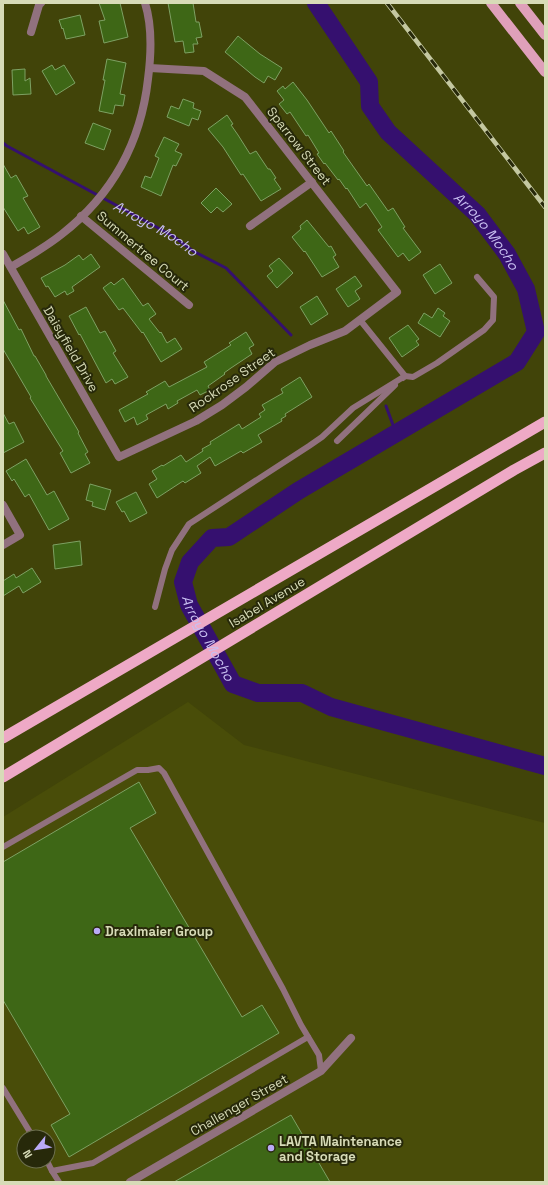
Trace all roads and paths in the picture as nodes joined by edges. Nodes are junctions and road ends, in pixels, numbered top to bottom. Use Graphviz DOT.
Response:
graph roads {
  1 [pos="41,3"];
  2 [pos="145,3"];
  3 [pos="491,3"];
  4 [pos="520,3"];
  5 [pos="31,32"];
  6 [pos="545,35"];
  7 [pos="150,68"];
  8 [pos="545,72"];
  9 [pos="312,182"];
  10 [pos="82,216"];
  11 [pos="250,226"];
  12 [pos="3,254"];
  13 [pos="10,267"];
  14 [pos="477,277"];
  15 [pos="397,292"];
  16 [pos="189,305"];
  17 [pos="360,320"];
  18 [pos="405,376"];
  19 [pos="545,422"];
  20 [pos="338,441"];
  21 [pos="545,453"];
  22 [pos="118,457"];
  23 [pos="3,505"];
  24 [pos="3,546"];
  25 [pos="155,607"];
  26 [pos="3,738"];
  27 [pos="3,777"];
  28 [pos="3,847"];
  29 [pos="308,1037"];
  30 [pos="351,1038"];
  31 [pos="321,1071"];
  32 [pos="3,1088"];
  33 [pos="28,1129"];
  34 [pos="52,1171"];
  35 [pos="59,1182"];
  36 [pos="130,1182"];
  1 -- 5 [label="street"];
  2 -- 7 [label="street"];
  3 -- 8 [label="main road"];
  4 -- 6 [label="main road"];
  7 -- 9 [label="street, Sparrow Street"];
  7 -- 10 [label="street"];
  9 -- 11 [label="street"];
  9 -- 15 [label="street, Sparrow Street"];
  10 -- 13 [label="street"];
  10 -- 16 [label="street, Summertree Court"];
  12 -- 13 [label="street, Daisyfield Drive"];
  13 -- 22 [label="street, Daisyfield Drive"];
  14 -- 18 [label="lane"];
  15 -- 17 [label="street, Rockrose Street"];
  17 -- 18 [label="lane"];
  17 -- 22 [label="street, Rockrose Street"];
  18 -- 20 [label="lane"];
  18 -- 25 [label="lane"];
  19 -- 26 [label="highway, Isabel Avenue"];
  21 -- 27 [label="highway, Isabel Avenue"];
  23 -- 24 [label="street"];
  28 -- 29 [label="lane"];
  29 -- 31 [label="lane"];
  29 -- 34 [label="lane"];
  30 -- 31 [label="street, Challenger Street"];
  31 -- 36 [label="street, Challenger Street"];
  32 -- 33 [label="lane"];
  34 -- 35 [label="lane"];
}
